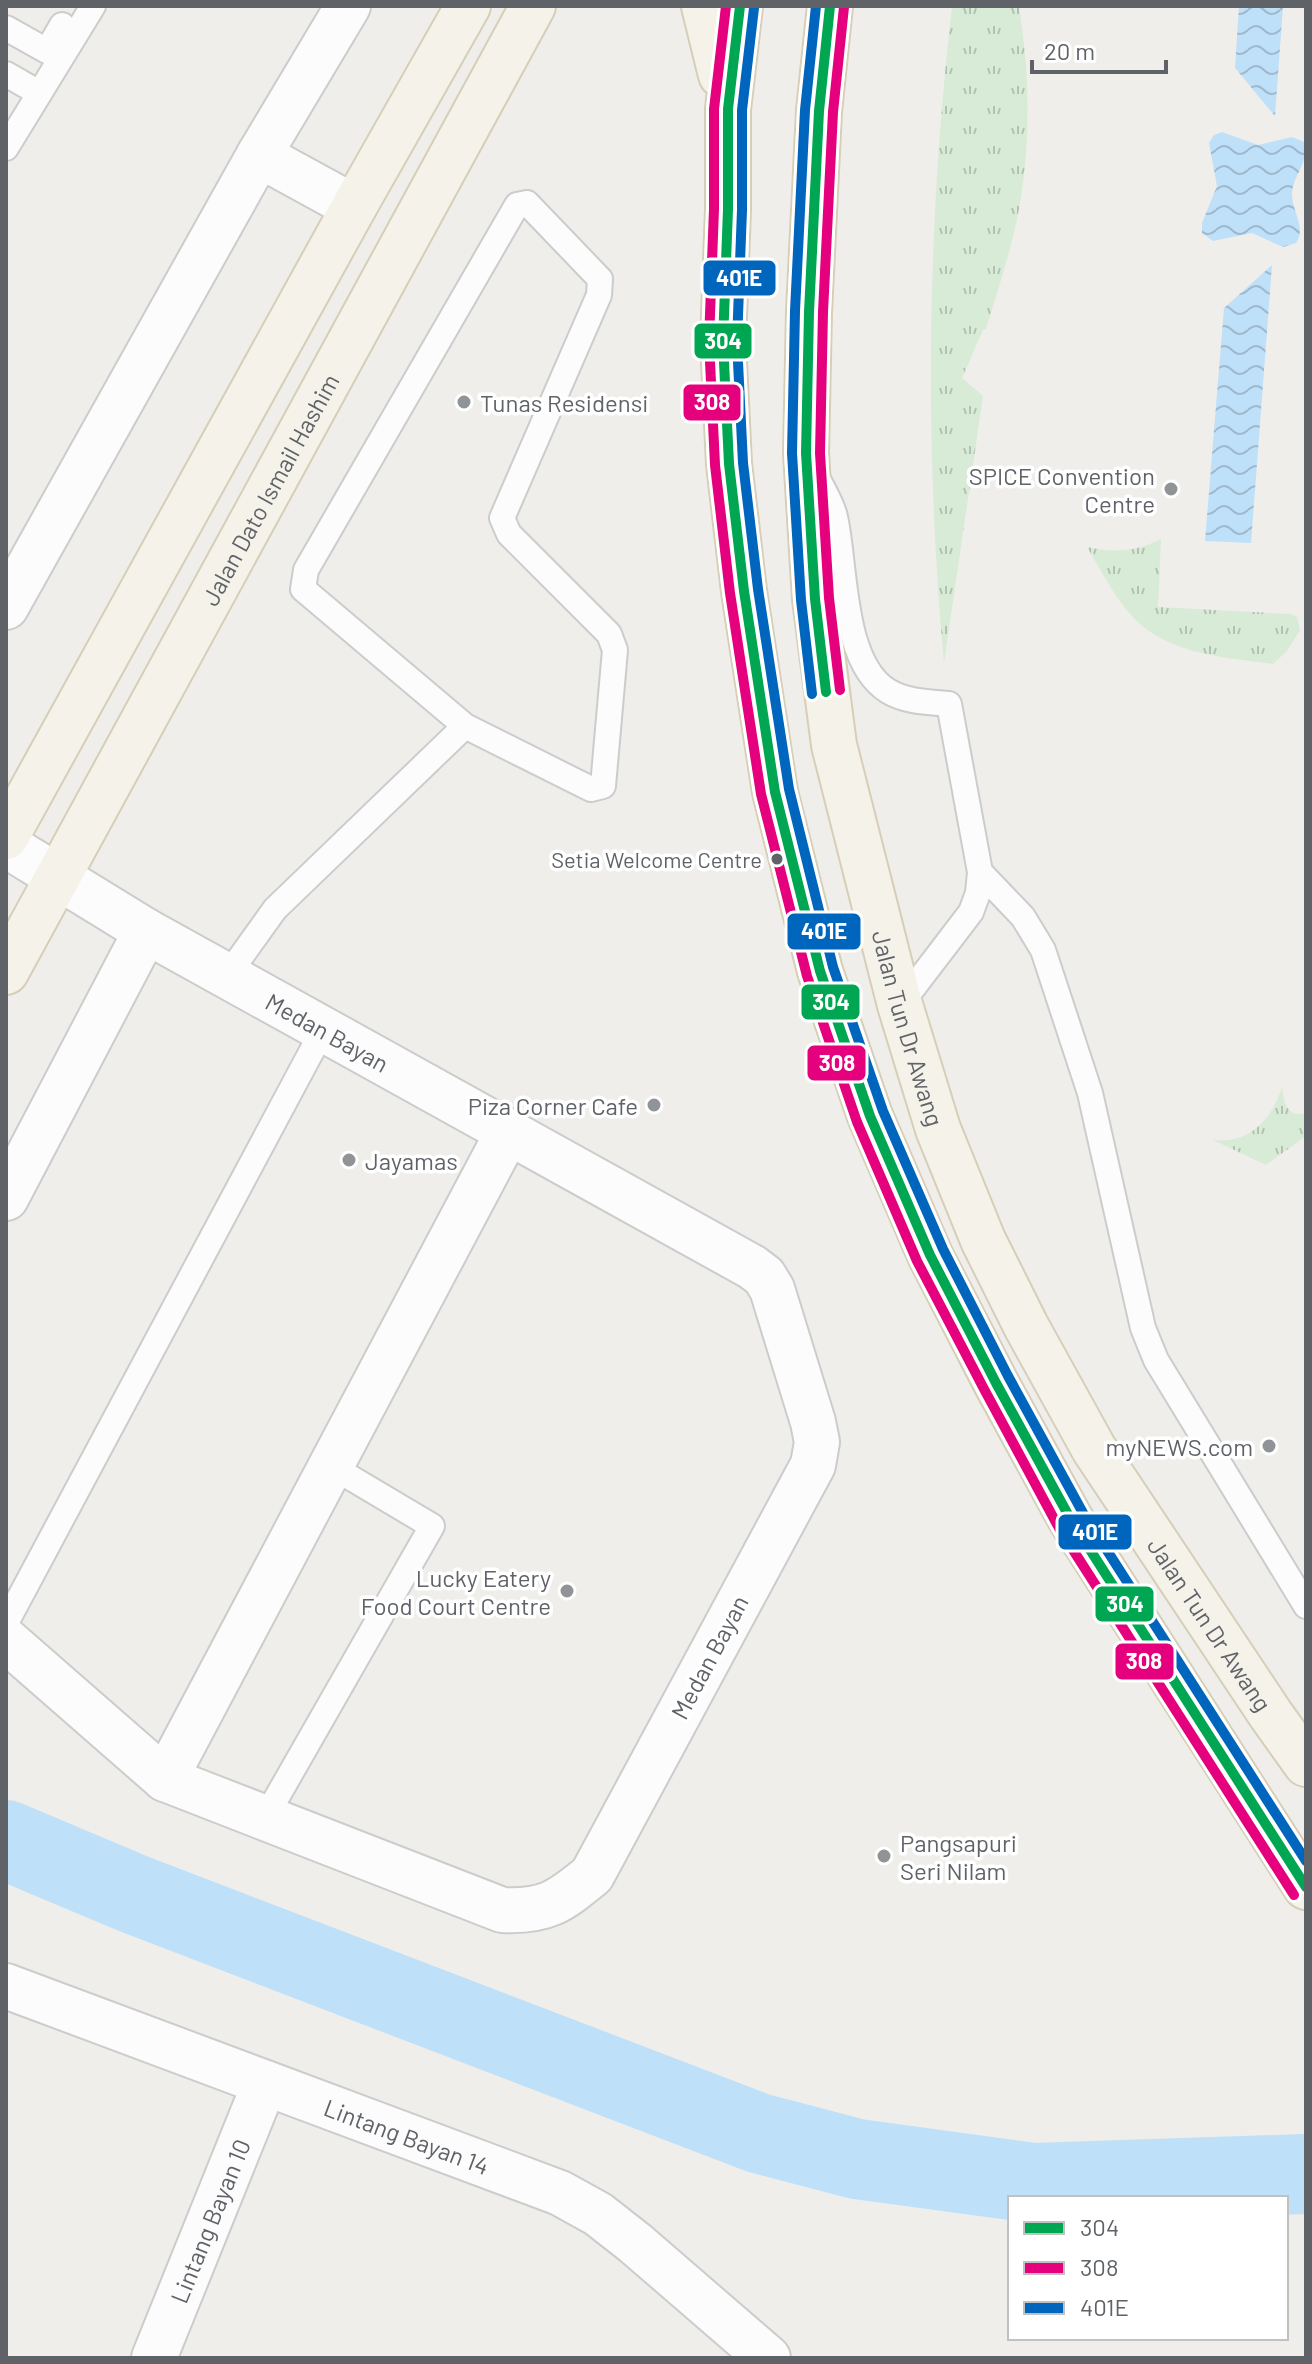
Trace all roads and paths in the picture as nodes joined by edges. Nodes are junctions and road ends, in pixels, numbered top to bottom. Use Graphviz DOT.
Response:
graph roads {
  1 [pos="73,6"];
  2 [pos="93,6"];
  3 [pos="348,6"];
  4 [pos="468,6"];
  5 [pos="533,6"];
  6 [pos="704,6"];
  7 [pos="740,6"];
  8 [pos="830,6"];
  9 [pos="6,28"];
  10 [pos="6,74"];
  11 [pos="39,93"];
  12 [pos="728,109"];
  13 [pos="6,148"];
  14 [pos="259,155"];
  15 [pos="354,207"];
  16 [pos="806,453"];
  17 [pos="6,607"];
  18 [pos="465,726"];
  19 [pos="6,837"];
  20 [pos="6,845"];
  21 [pos="980,872"];
  22 [pos="58,879"];
  23 [pos="146,931"];
  24 [pos="6,972"];
  25 [pos="227,976"];
  26 [pos="900,1005"];
  27 [pos="323,1030"];
  28 [pos="508,1132"];
  29 [pos="6,1198"];
  30 [pos="331,1466"];
  31 [pos="1306,1606"];
  32 [pos="6,1623"];
  33 [pos="6,1640"];
  34 [pos="1288,1726"];
  35 [pos="1306,1764"];
  36 [pos="165,1779"];
  37 [pos="265,1818"];
  38 [pos="1306,1887"];
  39 [pos="6,1986"];
  40 [pos="265,2083"];
  41 [pos="154,2358"];
  42 [pos="768,2358"];
  1 -- 9 [label="lane"];
  2 -- 11 [label="lane"];
  3 -- 14 [label="street"];
  4 -- 15 [label="main road"];
  5 -- 22 [label="main road, Jalan Dato Ismail Hashim"];
  6 -- 12 [label="main road"];
  7 -- 12 [label="main road"];
  8 -- 16 [label="main road, Jalan Tun Dr Awang"];
  10 -- 11 [label="lane"];
  11 -- 13 [label="lane"];
  12 -- 38 [label="main road"];
  14 -- 15 [label="street"];
  14 -- 17 [label="street"];
  15 -- 19 [label="main road"];
  16 -- 21 [label="lane"];
  16 -- 26 [label="main road, Jalan Tun Dr Awang"];
  18 -- 18 [label="lane"];
  18 -- 25 [label="lane"];
  20 -- 22 [label="street, Medan Bayan"];
  21 -- 26 [label="lane"];
  21 -- 31 [label="lane"];
  22 -- 23 [label="street, Medan Bayan"];
  22 -- 24 [label="main road, Jalan Dato Ismail Hashim"];
  23 -- 25 [label="street, Medan Bayan"];
  23 -- 29 [label="street"];
  25 -- 27 [label="street, Medan Bayan"];
  26 -- 34 [label="main road, Jalan Tun Dr Awang"];
  27 -- 28 [label="street, Medan Bayan"];
  27 -- 32 [label="lane"];
  28 -- 30 [label="street"];
  28 -- 37 [label="street, Medan Bayan"];
  30 -- 36 [label="street"];
  30 -- 37 [label="lane"];
  33 -- 36 [label="street, Medan Bayan"];
  34 -- 35 [label="main road, Jalan Tun Dr Awang"];
  36 -- 37 [label="street, Medan Bayan"];
  39 -- 40 [label="street, Lintang Bayan 14"];
  40 -- 41 [label="street, Lintang Bayan 10"];
  40 -- 42 [label="street, Lintang Bayan 14"];
}
